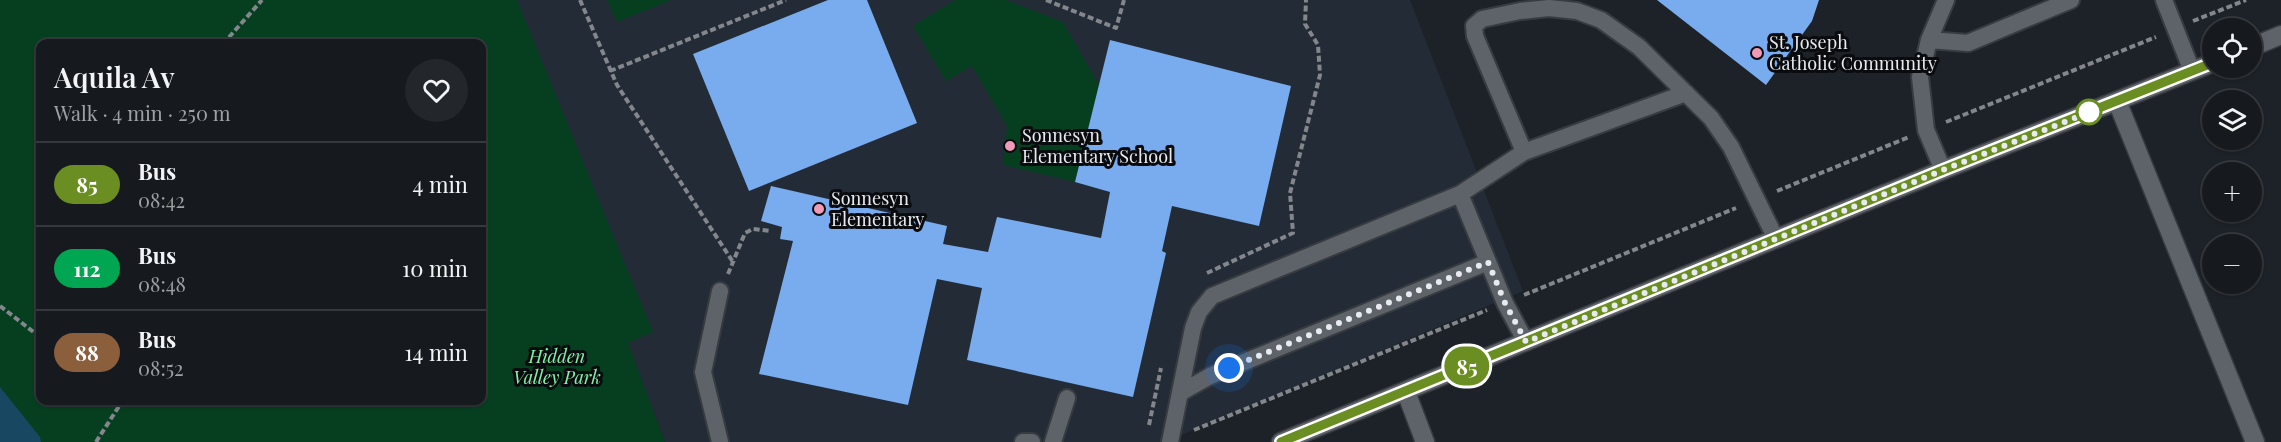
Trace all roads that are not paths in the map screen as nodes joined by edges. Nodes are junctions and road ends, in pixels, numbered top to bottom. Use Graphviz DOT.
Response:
graph roads {
  1 [pos="1946,0"];
  2 [pos="2071,0"];
  3 [pos="2163,0"];
  4 [pos="2281,35"];
  5 [pos="1929,40"];
  6 [pos="2262,43"];
  7 [pos="2202,67"];
  8 [pos="2192,71"];
  9 [pos="1686,93"];
  10 [pos="2117,101"];
  11 [pos="1524,152"];
  12 [pos="1943,170"];
  13 [pos="1460,194"];
  14 [pos="1776,239"];
  15 [pos="1488,262"];
  16 [pos="720,291"];
  17 [pos="1526,342"];
  18 [pos="1406,392"];
  19 [pos="1180,393"];
  20 [pos="1067,398"];
  21 [pos="1170,441"];
  22 [pos="720,442"];
  23 [pos="1023,442"];
  24 [pos="1032,442"];
  25 [pos="1053,442"];
  26 [pos="1281,442"];
  27 [pos="1425,442"];
  28 [pos="2255,442"];
  1 -- 5 [label="lane"];
  2 -- 5 [label="lane"];
  3 -- 8 [label="lane"];
  4 -- 6 [label="street"];
  5 -- 12 [label="lane"];
  7 -- 8 [label="street"];
  8 -- 10 [label="street"];
  9 -- 11 [label="lane"];
  9 -- 11 [label="lane"];
  9 -- 14 [label="lane"];
  10 -- 12 [label="street"];
  10 -- 28 [label="street"];
  11 -- 13 [label="lane"];
  12 -- 14 [label="street"];
  13 -- 15 [label="lane"];
  13 -- 19 [label="lane"];
  14 -- 17 [label="street"];
  15 -- 17 [label="lane"];
  15 -- 19 [label="lane"];
  16 -- 22 [label="lane"];
  17 -- 18 [label="street"];
  18 -- 26 [label="street"];
  18 -- 27 [label="street"];
  19 -- 21 [label="lane"];
  20 -- 25 [label="lane"];
  23 -- 24 [label="lane"];
}
